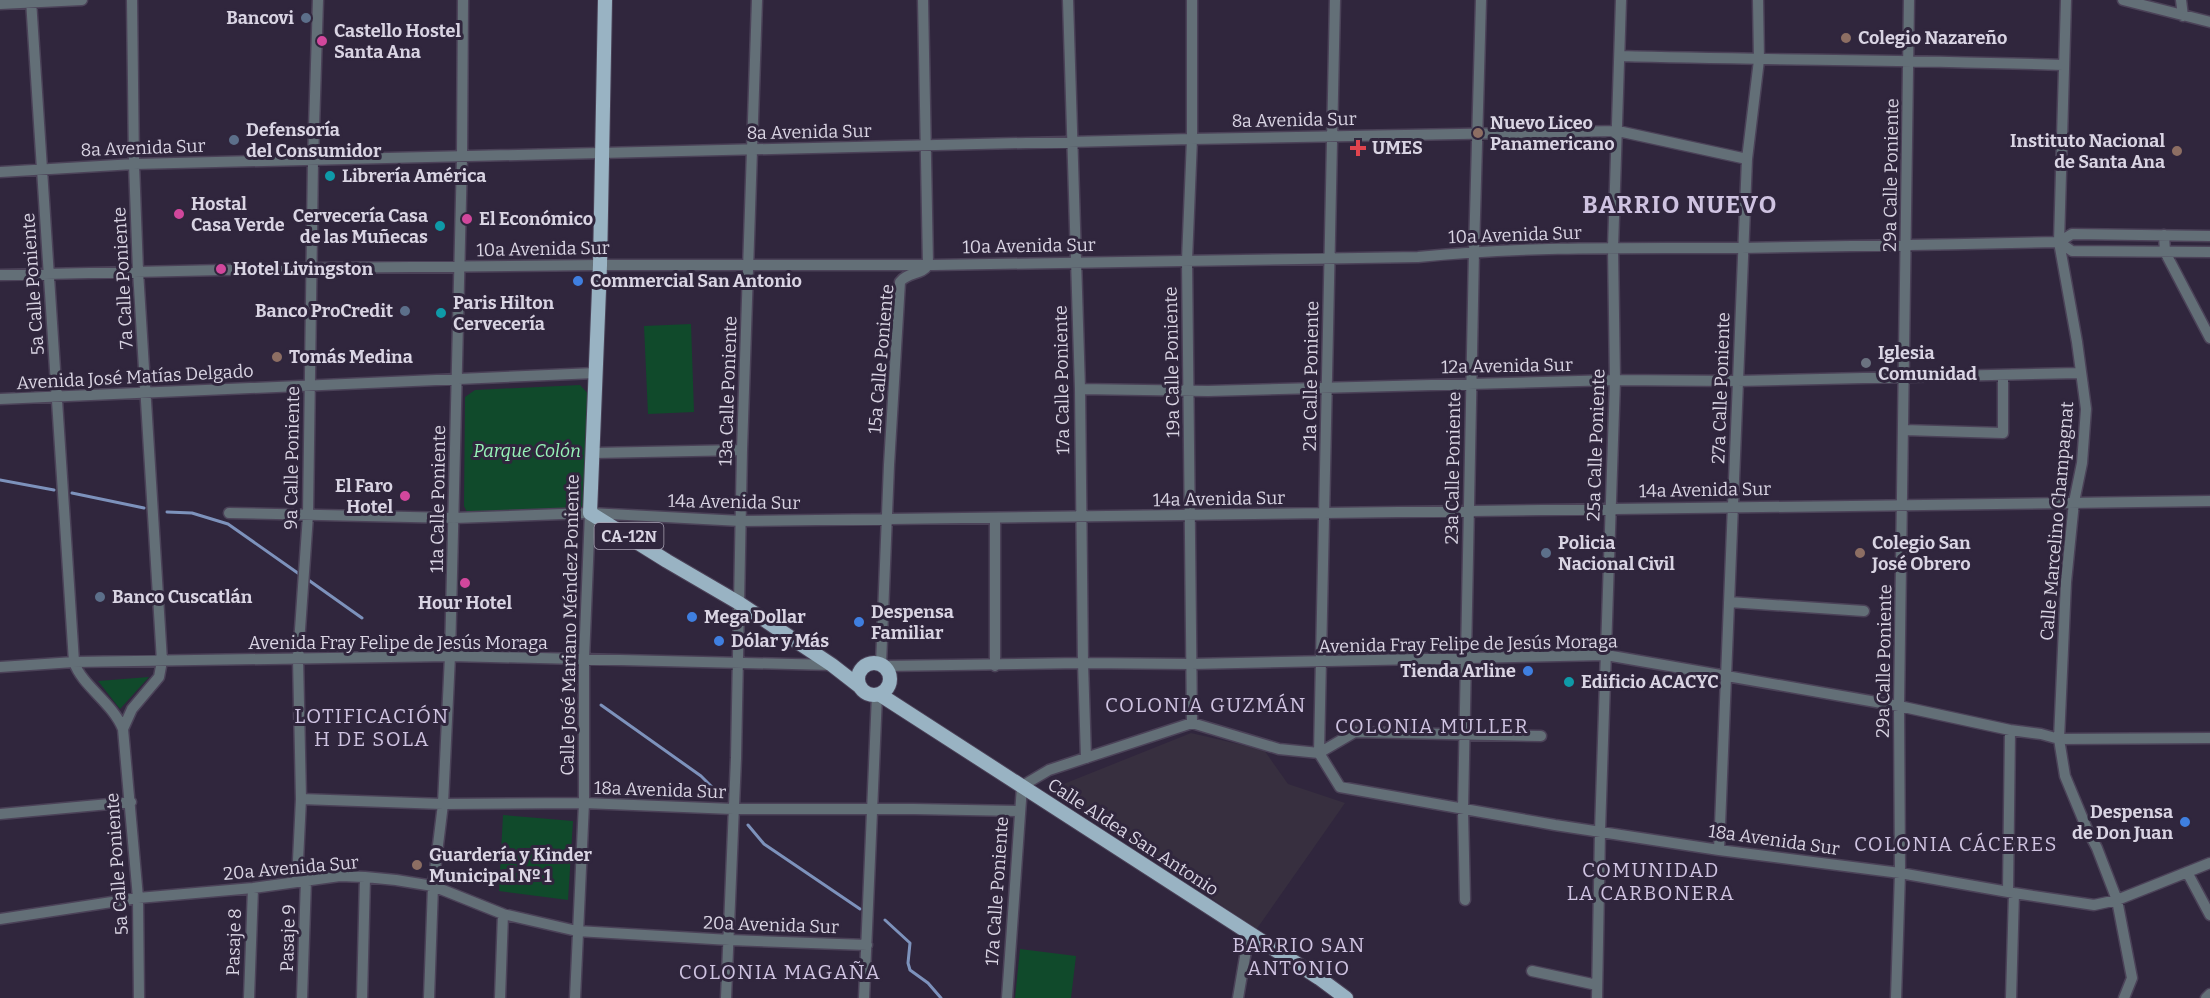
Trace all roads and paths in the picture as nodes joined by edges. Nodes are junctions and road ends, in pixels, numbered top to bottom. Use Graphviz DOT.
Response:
graph roads {
  1 [pos="82,0"];
  2 [pos="132,0"];
  3 [pos="318,0"];
  4 [pos="463,0"];
  5 [pos="605,0"];
  6 [pos="757,0"];
  7 [pos="922,0"];
  8 [pos="1068,0"];
  9 [pos="1192,0"];
  10 [pos="1335,0"];
  11 [pos="1481,0"];
  12 [pos="1621,0"];
  13 [pos="1758,0"];
  14 [pos="1909,0"];
  15 [pos="2066,0"];
  16 [pos="2124,0"];
  17 [pos="2181,0"];
  18 [pos="31,1"];
  19 [pos="0,4"];
  20 [pos="2183,16"];
  21 [pos="2210,22"];
  22 [pos="1621,56"];
  23 [pos="1759,60"];
  24 [pos="1909,60"];
  25 [pos="2063,65"];
  26 [pos="1618,131"];
  27 [pos="1478,133"];
  28 [pos="1332,136"];
  29 [pos="1192,139"];
  30 [pos="1074,142"];
  31 [pos="926,145"];
  32 [pos="752,150"];
  33 [pos="601,153"];
  34 [pos="462,157"];
  35 [pos="1747,159"];
  36 [pos="313,160"];
  37 [pos="134,164"];
  38 [pos="43,169"];
  39 [pos="0,172"];
  40 [pos="2164,235"];
  41 [pos="2210,236"];
  42 [pos="2059,242"];
  43 [pos="1907,245"];
  44 [pos="1613,248"];
  45 [pos="1743,248"];
  46 [pos="1474,251"];
  47 [pos="2165,252"];
  48 [pos="2210,252"];
  49 [pos="1330,258"];
  50 [pos="1187,260"];
  51 [pos="1076,262"];
  52 [pos="600,265"];
  53 [pos="749,265"];
  54 [pos="928,265"];
  55 [pos="459,267"];
  56 [pos="313,268"];
  57 [pos="138,271"];
  58 [pos="49,273"];
  59 [pos="0,275"];
  60 [pos="2210,338"];
  61 [pos="595,373"];
  62 [pos="2079,373"];
  63 [pos="2003,375"];
  64 [pos="1905,377"];
  65 [pos="457,379"];
  66 [pos="1615,380"];
  67 [pos="1737,381"];
  68 [pos="1472,383"];
  69 [pos="310,385"];
  70 [pos="1327,388"];
  71 [pos="1080,389"];
  72 [pos="1189,390"];
  73 [pos="146,393"];
  74 [pos="57,396"];
  75 [pos="0,399"];
  76 [pos="1904,430"];
  77 [pos="742,450"];
  78 [pos="593,453"];
  79 [pos="2210,497"];
  80 [pos="2074,502"];
  81 [pos="1902,504"];
  82 [pos="1732,506"];
  83 [pos="1610,508"];
  84 [pos="1469,511"];
  85 [pos="229,513"];
  86 [pos="590,513"];
  87 [pos="1325,514"];
  88 [pos="308,515"];
  89 [pos="1190,516"];
  90 [pos="1081,517"];
  91 [pos="454,518"];
  92 [pos="995,518"];
  93 [pos="888,519"];
  94 [pos="741,522"];
  95 [pos="1729,602"];
  96 [pos="739,603"];
  97 [pos="1864,611"];
  98 [pos="1606,655"];
  99 [pos="450,656"];
  100 [pos="1466,657"];
  101 [pos="298,658"];
  102 [pos="584,659"];
  103 [pos="162,661"];
  104 [pos="1321,661"];
  105 [pos="74,662"];
  106 [pos="1083,663"];
  107 [pos="738,664"];
  108 [pos="866,664"];
  109 [pos="1191,664"];
  110 [pos="832,665"];
  111 [pos="996,666"];
  112 [pos="0,667"];
  113 [pos="1726,676"];
  114 [pos="885,679"];
  115 [pos="859,686"];
  116 [pos="1899,706"];
  117 [pos="1192,723"];
  118 [pos="123,729"];
  119 [pos="2010,730"];
  120 [pos="1465,734"];
  121 [pos="1541,736"];
  122 [pos="2210,738"];
  123 [pos="2059,739"];
  124 [pos="1319,753"];
  125 [pos="1086,758"];
  126 [pos="1022,786"];
  127 [pos="301,799"];
  128 [pos="131,802"];
  129 [pos="584,803"];
  130 [pos="442,804"];
  131 [pos="733,809"];
  132 [pos="871,809"];
  133 [pos="1463,810"];
  134 [pos="1019,811"];
  135 [pos="0,814"];
  136 [pos="1600,831"];
  137 [pos="1719,850"];
  138 [pos="2210,863"];
  139 [pos="2187,872"];
  140 [pos="1900,873"];
  141 [pos="365,877"];
  142 [pos="302,881"];
  143 [pos="433,886"];
  144 [pos="253,888"];
  145 [pos="2011,893"];
  146 [pos="138,898"];
  147 [pos="1465,900"];
  148 [pos="2117,900"];
  149 [pos="503,914"];
  150 [pos="2210,915"];
  151 [pos="0,919"];
  152 [pos="577,931"];
  153 [pos="1249,933"];
  154 [pos="730,940"];
  155 [pos="867,945"];
  156 [pos="1532,972"];
  157 [pos="1597,985"];
  158 [pos="2210,994"];
  159 [pos="139,998"];
  160 [pos="249,998"];
  161 [pos="302,998"];
  162 [pos="362,998"];
  163 [pos="429,998"];
  164 [pos="500,998"];
  165 [pos="575,998"];
  166 [pos="726,998"];
  167 [pos="864,998"];
  168 [pos="1007,998"];
  169 [pos="1238,998"];
  170 [pos="1346,998"];
  171 [pos="1597,998"];
  172 [pos="1896,998"];
  173 [pos="2011,998"];
  174 [pos="2124,998"];
  175 [pos="2206,998"];
  1 -- 18 [label="street"];
  2 -- 37 [label="street, 7a Calle Poniente"];
  3 -- 36 [label="street, 9a Calle Poniente"];
  4 -- 34 [label="street, 11a Calle Poniente"];
  5 -- 33 [label="main road, Calle José Mariano Méndez Poniente"];
  6 -- 32 [label="street, 13a Calle Poniente"];
  7 -- 31 [label="street"];
  8 -- 30 [label="street, 17a Calle Poniente"];
  9 -- 29 [label="street, 19a Calle Poniente"];
  10 -- 28 [label="street, 21a Calle Poniente"];
  11 -- 27 [label="street, 23a Calle Poniente"];
  12 -- 22 [label="street, 25a Calle Poniente"];
  13 -- 23 [label="street, 27a Calle Poniente"];
  14 -- 24 [label="street, 29a Calle Poniente"];
  15 -- 25 [label="street, Calle Marcelino Champagnat"];
  16 -- 20 [label="street"];
  17 -- 20 [label="street"];
  18 -- 19 [label="street"];
  18 -- 38 [label="street, 5a Calle Poniente"];
  20 -- 21 [label="street"];
  22 -- 23 [label="street"];
  22 -- 26 [label="street, 25a Calle Poniente"];
  23 -- 24 [label="street"];
  23 -- 35 [label="street, 27a Calle Poniente"];
  24 -- 25 [label="street"];
  24 -- 43 [label="street, 29a Calle Poniente"];
  25 -- 42 [label="street, Calle Marcelino Champagnat"];
  26 -- 27 [label="street, 8a Avenida Sur"];
  26 -- 35 [label="street, 8a Avenida Sur"];
  26 -- 44 [label="street, 25a Calle Poniente"];
  27 -- 28 [label="street, 8a Avenida Sur"];
  27 -- 46 [label="street, 23a Calle Poniente"];
  28 -- 29 [label="street, 8a Avenida Sur"];
  28 -- 49 [label="street, 21a Calle Poniente"];
  29 -- 30 [label="street, 8a Avenida Sur"];
  29 -- 50 [label="street, 19a Calle Poniente"];
  30 -- 31 [label="street, 8a Avenida Sur"];
  30 -- 51 [label="street, 17a Calle Poniente"];
  31 -- 32 [label="street, 8a Avenida Sur"];
  31 -- 54 [label="street"];
  32 -- 33 [label="street, 8a Avenida Sur"];
  32 -- 53 [label="street, 13a Calle Poniente"];
  33 -- 34 [label="street, 8a Avenida Sur"];
  33 -- 52 [label="main road, Calle José Mariano Méndez Poniente"];
  34 -- 36 [label="street, 8a Avenida Sur"];
  34 -- 55 [label="street, 11a Calle Poniente"];
  35 -- 45 [label="street, 27a Calle Poniente"];
  36 -- 37 [label="street, 8a Avenida Sur"];
  36 -- 56 [label="street, 9a Calle Poniente"];
  37 -- 38 [label="street, 8a Avenida Sur"];
  37 -- 57 [label="street, 7a Calle Poniente"];
  38 -- 39 [label="street, 8a Avenida Sur"];
  38 -- 58 [label="street, 5a Calle Poniente"];
  40 -- 41 [label="street"];
  40 -- 42 [label="street"];
  40 -- 47 [label="street"];
  42 -- 43 [label="street, 10a Avenida Sur"];
  42 -- 47 [label="street"];
  42 -- 62 [label="street, Calle Marcelino Champagnat"];
  43 -- 45 [label="street, 10a Avenida Sur"];
  43 -- 64 [label="street, 29a Calle Poniente"];
  44 -- 45 [label="street, 10a Avenida Sur"];
  44 -- 46 [label="street, 10a Avenida Sur"];
  44 -- 66 [label="street, 25a Calle Poniente"];
  45 -- 67 [label="street, 27a Calle Poniente"];
  46 -- 49 [label="street, 10a Avenida Sur"];
  46 -- 68 [label="street, 23a Calle Poniente"];
  47 -- 48 [label="street"];
  47 -- 60 [label="street"];
  49 -- 50 [label="street, 10a Avenida Sur"];
  49 -- 70 [label="street, 21a Calle Poniente"];
  50 -- 51 [label="street, 10a Avenida Sur"];
  50 -- 72 [label="street, 19a Calle Poniente"];
  51 -- 54 [label="street, 10a Avenida Sur"];
  51 -- 71 [label="street, 17a Calle Poniente"];
  52 -- 53 [label="street, 10a Avenida Sur"];
  52 -- 55 [label="street, 10a Avenida Sur"];
  52 -- 61 [label="main road, Calle José Mariano Méndez Poniente"];
  53 -- 54 [label="street, 10a Avenida Sur"];
  53 -- 77 [label="street, 13a Calle Poniente"];
  54 -- 93 [label="street, 15a Calle Poniente"];
  55 -- 56 [label="street, 10a Avenida Sur"];
  55 -- 65 [label="street, 11a Calle Poniente"];
  56 -- 57 [label="street, 10a Avenida Sur"];
  56 -- 69 [label="street, 9a Calle Poniente"];
  57 -- 58 [label="street, 10a Avenida Sur"];
  57 -- 73 [label="street, 7a Calle Poniente"];
  58 -- 59 [label="street, 10a Avenida Sur"];
  58 -- 74 [label="street, 5a Calle Poniente"];
  61 -- 65 [label="street, Avenida José Matías Delgado"];
  61 -- 78 [label="main road, Calle José Mariano Méndez Poniente"];
  62 -- 63 [label="street, 12a Avenida Sur"];
  62 -- 80 [label="street, Calle Marcelino Champagnat"];
  63 -- 64 [label="street, 12a Avenida Sur"];
  63 -- 76 [label="street"];
  64 -- 67 [label="street, 12a Avenida Sur"];
  64 -- 76 [label="street, 29a Calle Poniente"];
  65 -- 69 [label="street, Avenida José Matías Delgado"];
  65 -- 91 [label="street, 11a Calle Poniente"];
  66 -- 67 [label="street, 12a Avenida Sur"];
  66 -- 68 [label="street, 12a Avenida Sur"];
  66 -- 83 [label="street, 25a Calle Poniente"];
  67 -- 82 [label="street, 27a Calle Poniente"];
  68 -- 70 [label="street, 12a Avenida Sur"];
  68 -- 84 [label="street, 23a Calle Poniente"];
  69 -- 73 [label="street, Avenida José Matías Delgado"];
  69 -- 88 [label="street, 9a Calle Poniente"];
  70 -- 72 [label="street, 12a Avenida Sur"];
  70 -- 87 [label="street, 21a Calle Poniente"];
  71 -- 72 [label="street, 12a Avenida Sur"];
  71 -- 90 [label="street, 17a Calle Poniente"];
  72 -- 89 [label="street, 19a Calle Poniente"];
  73 -- 74 [label="street, Avenida José Matías Delgado"];
  73 -- 103 [label="street, 7a Calle Poniente"];
  74 -- 75 [label="street, Avenida José Matías Delgado"];
  74 -- 105 [label="street, 5a Calle Poniente"];
  76 -- 81 [label="street, 29a Calle Poniente"];
  77 -- 78 [label="street"];
  77 -- 94 [label="street, 13a Calle Poniente"];
  78 -- 86 [label="main road, Calle José Mariano Méndez Poniente"];
  79 -- 80 [label="street, 14a Avenida Sur"];
  80 -- 81 [label="street, 14a Avenida Sur"];
  80 -- 123 [label="street, Calle Marcelino Champagnat"];
  81 -- 82 [label="street, 14a Avenida Sur"];
  81 -- 116 [label="street, 29a Calle Poniente"];
  82 -- 83 [label="street, 14a Avenida Sur"];
  82 -- 95 [label="street, 27a Calle Poniente"];
  83 -- 84 [label="street, 14a Avenida Sur"];
  83 -- 98 [label="street, 25a Calle Poniente"];
  84 -- 87 [label="street, 14a Avenida Sur"];
  84 -- 100 [label="street, 23a Calle Poniente"];
  85 -- 88 [label="street, 14a Avenida Sur"];
  86 -- 91 [label="street, 14a Avenida Sur"];
  86 -- 94 [label="street, 14a Avenida Sur"];
  86 -- 96 [label="main road, CA-12N"];
  86 -- 102 [label="street, Calle José Mariano Méndez Poniente"];
  87 -- 89 [label="street, 14a Avenida Sur"];
  87 -- 104 [label="street, 21a Calle Poniente"];
  88 -- 91 [label="street, 14a Avenida Sur"];
  88 -- 101 [label="street, 9a Calle Poniente"];
  89 -- 90 [label="street, 14a Avenida Sur"];
  89 -- 109 [label="street, 19a Calle Poniente"];
  90 -- 92 [label="street, 14a Avenida Sur"];
  90 -- 106 [label="street, 17a Calle Poniente"];
  91 -- 99 [label="street, 11a Calle Poniente"];
  92 -- 93 [label="street, 14a Avenida Sur"];
  92 -- 111 [label="street"];
  93 -- 94 [label="street, 14a Avenida Sur"];
  93 -- 114 [label="street, 15a Calle Poniente"];
  94 -- 96 [label="street, 13a Calle Poniente"];
  95 -- 97 [label="street"];
  95 -- 113 [label="street, 27a Calle Poniente"];
  96 -- 107 [label="street, 13a Calle Poniente"];
  96 -- 110 [label="main road"];
  98 -- 100 [label="street, Avenida Fray Felipe de Jesús Moraga"];
  98 -- 113 [label="street, Avenida Fray Felipe de Jesús Moraga"];
  98 -- 136 [label="street, 25a Calle Poniente"];
  99 -- 101 [label="street, Avenida Fray Felipe de Jesús Moraga"];
  99 -- 102 [label="street, Avenida Fray Felipe de Jesús Moraga"];
  99 -- 130 [label="street, 11a Calle Poniente"];
  100 -- 104 [label="street, Avenida Fray Felipe de Jesús Moraga"];
  100 -- 120 [label="street, 23a Calle Poniente"];
  101 -- 103 [label="street, Avenida Fray Felipe de Jesús Moraga"];
  101 -- 127 [label="street, 9a Calle Poniente"];
  102 -- 107 [label="street, Avenida Fray Felipe de Jesús Moraga"];
  102 -- 129 [label="street, Calle José Mariano Méndez Poniente"];
  103 -- 105 [label="street, Avenida Fray Felipe de Jesús Moraga"];
  103 -- 118 [label="street"];
  104 -- 109 [label="street, Avenida Fray Felipe de Jesús Moraga"];
  104 -- 124 [label="street, 21a Calle Poniente"];
  105 -- 112 [label="street, Avenida Fray Felipe de Jesús Moraga"];
  105 -- 118 [label="street, 5a Calle Poniente"];
  106 -- 109 [label="street, Avenida Fray Felipe de Jesús Moraga"];
  106 -- 111 [label="street, Avenida Fray Felipe de Jesús Moraga"];
  106 -- 125 [label="street, 17a Calle Poniente"];
  107 -- 110 [label="street, Avenida Fray Felipe de Jesús Moraga"];
  107 -- 131 [label="street, 13a Calle Poniente"];
  108 -- 110 [label="main road"];
  108 -- 114 [label="main road"];
  108 -- 115 [label="main road"];
  109 -- 117 [label="street, 19a Calle Poniente"];
  110 -- 115 [label="main road"];
  111 -- 114 [label="street, Avenida Fray Felipe de Jesús Moraga"];
  113 -- 116 [label="street, Avenida Fray Felipe de Jesús Moraga"];
  113 -- 137 [label="street, 27a Calle Poniente"];
  114 -- 115 [label="main road, Calle Aldea San Antonio"];
  114 -- 126 [label="main road, Calle Aldea San Antonio"];
  114 -- 132 [label="street, 15a Calle Poniente"];
  116 -- 119 [label="street, Avenida Fray Felipe de Jesús Moraga"];
  116 -- 140 [label="street, 29a Calle Poniente"];
  117 -- 124 [label="street"];
  117 -- 125 [label="street"];
  118 -- 128 [label="street, 5a Calle Poniente"];
  119 -- 123 [label="street, Avenida Fray Felipe de Jesús Moraga"];
  119 -- 145 [label="street"];
  120 -- 121 [label="street"];
  120 -- 124 [label="street"];
  120 -- 133 [label="street, 23a Calle Poniente"];
  122 -- 123 [label="street, Avenida Fray Felipe de Jesús Moraga"];
  123 -- 148 [label="street, Calle Marcelino Champagnat"];
  124 -- 133 [label="street, 18a Avenida Sur"];
  125 -- 126 [label="street"];
  126 -- 134 [label="street, 17a Calle Poniente"];
  126 -- 153 [label="main road, Calle Aldea San Antonio"];
  127 -- 130 [label="street, 18a Avenida Sur"];
  127 -- 142 [label="street, 9a Calle Poniente"];
  128 -- 135 [label="street"];
  128 -- 146 [label="street, 5a Calle Poniente"];
  129 -- 130 [label="street, 18a Avenida Sur"];
  129 -- 131 [label="street, 18a Avenida Sur"];
  129 -- 152 [label="street, Calle José Mariano Méndez Poniente"];
  130 -- 143 [label="street, 11a Calle Poniente"];
  131 -- 132 [label="street, 18a Avenida Sur"];
  131 -- 154 [label="street, 13a Calle Poniente"];
  132 -- 134 [label="street, 18a Avenida Sur"];
  132 -- 155 [label="street, 15a Calle Poniente"];
  133 -- 136 [label="street, 18a Avenida Sur"];
  133 -- 147 [label="street, 23a Calle Poniente"];
  134 -- 168 [label="street, 17a Calle Poniente"];
  136 -- 137 [label="street, 18a Avenida Sur"];
  136 -- 157 [label="street, 25a Calle Poniente"];
  137 -- 140 [label="street, 18a Avenida Sur"];
  138 -- 139 [label="street, 18a Avenida Sur"];
  139 -- 148 [label="street, 18a Avenida Sur"];
  139 -- 150 [label="street"];
  140 -- 145 [label="street, 18a Avenida Sur"];
  140 -- 172 [label="street, 29a Calle Poniente"];
  141 -- 142 [label="street, 20a Avenida Sur"];
  141 -- 143 [label="street, 20a Avenida Sur"];
  141 -- 162 [label="street"];
  142 -- 144 [label="street, 20a Avenida Sur"];
  142 -- 161 [label="street, Pasaje 9"];
  143 -- 149 [label="street, 20a Avenida Sur"];
  143 -- 163 [label="street, 11a Calle Poniente"];
  144 -- 146 [label="street, 20a Avenida Sur"];
  144 -- 160 [label="street, Pasaje 8"];
  145 -- 148 [label="street, 18a Avenida Sur"];
  145 -- 173 [label="street"];
  146 -- 151 [label="street, 20a Avenida Sur"];
  146 -- 159 [label="street, 5a Calle Poniente"];
  148 -- 174 [label="street, Calle Marcelino Champagnat"];
  149 -- 152 [label="street, 20a Avenida Sur"];
  149 -- 164 [label="street"];
  152 -- 154 [label="street, 20a Avenida Sur"];
  152 -- 165 [label="street, Calle José Mariano Méndez Poniente"];
  153 -- 169 [label="street"];
  153 -- 170 [label="main road, Calle Aldea San Antonio"];
  154 -- 155 [label="street, 20a Avenida Sur"];
  154 -- 166 [label="street, 13a Calle Poniente"];
  155 -- 167 [label="street, 15a Calle Poniente"];
  156 -- 157 [label="street"];
  157 -- 171 [label="street, 25a Calle Poniente"];
  158 -- 175 [label="street"];
}
